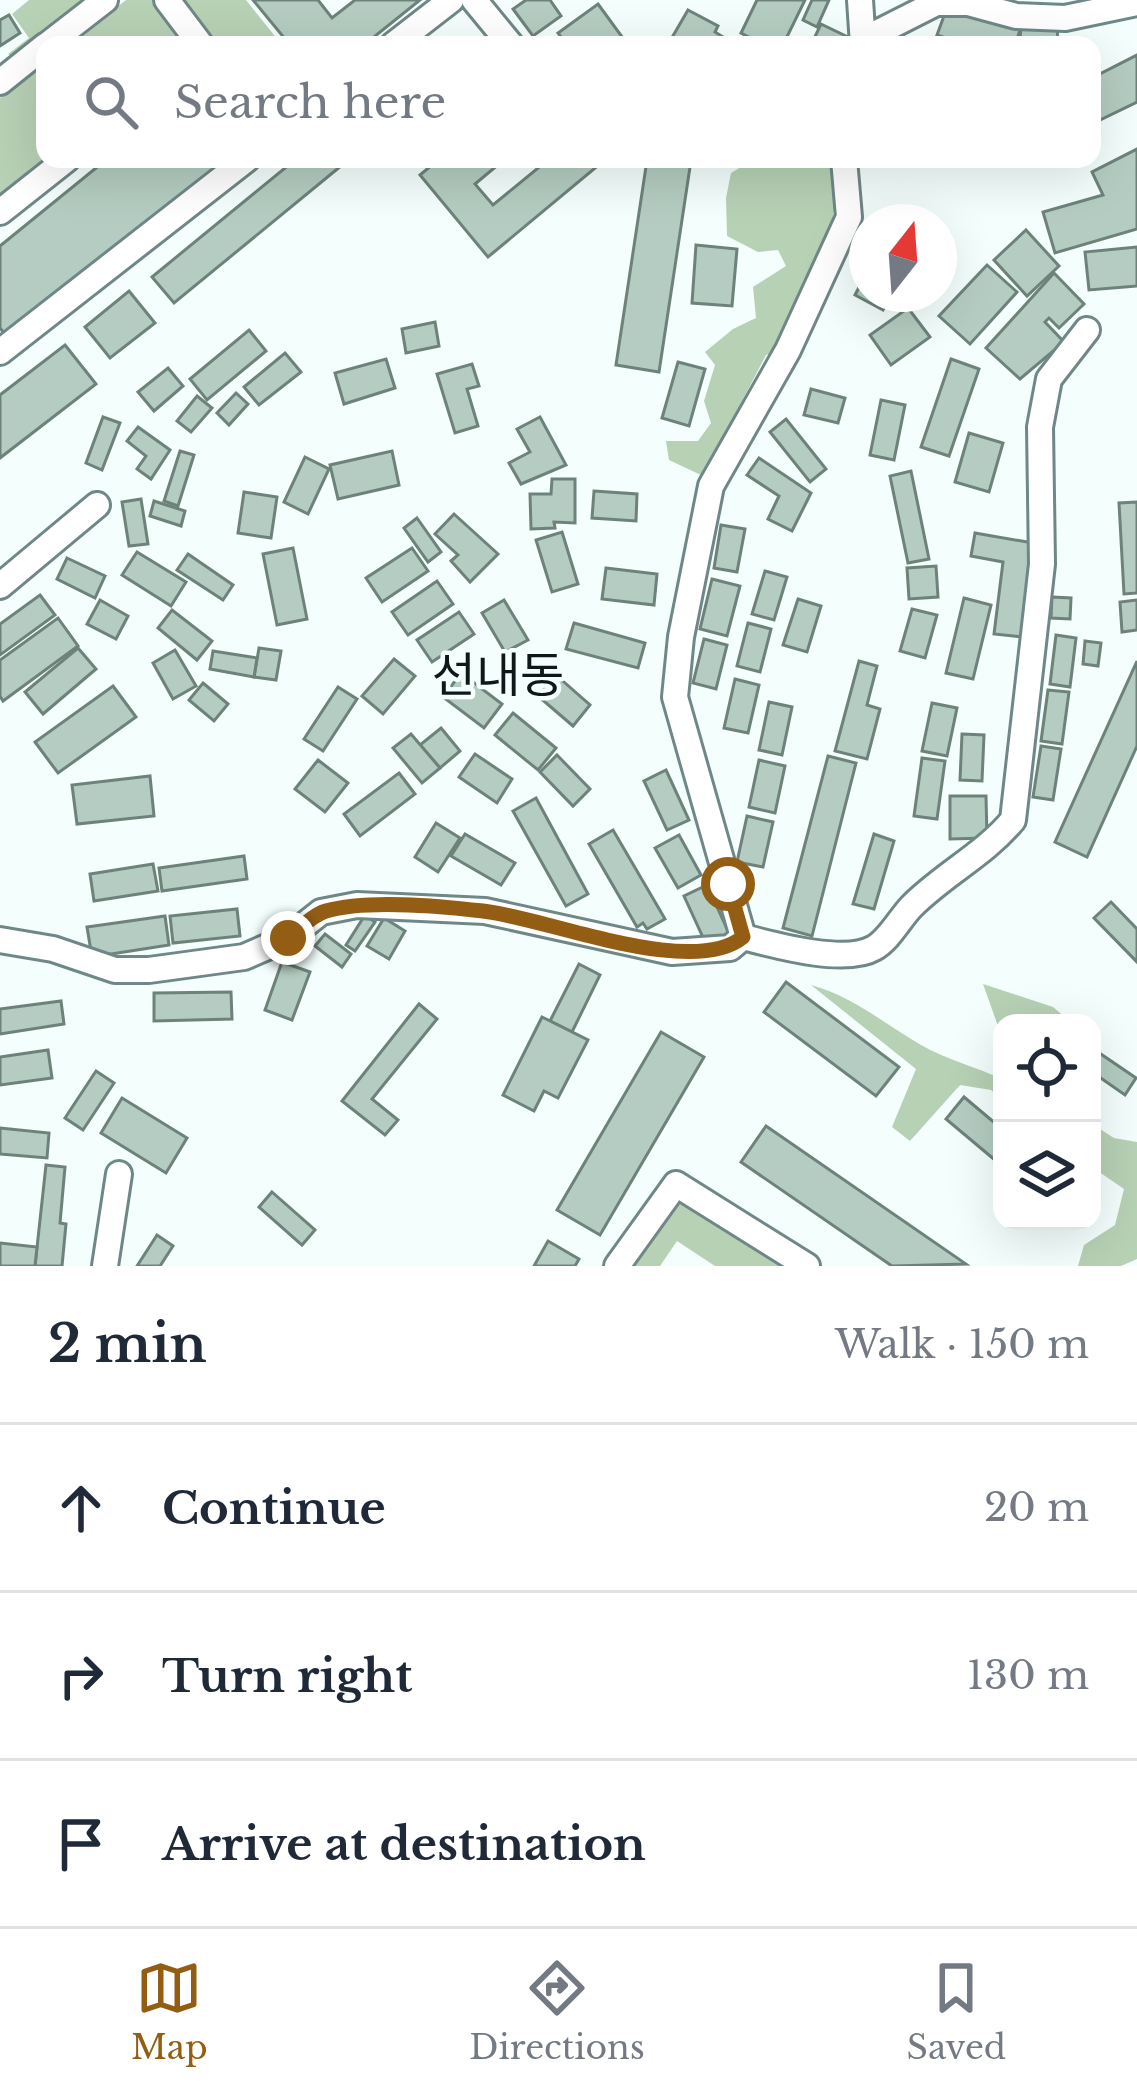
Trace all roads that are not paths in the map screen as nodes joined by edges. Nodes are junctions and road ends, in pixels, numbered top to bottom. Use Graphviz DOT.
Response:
graph roads {
  1 [pos="104,0"];
  2 [pos="166,0"];
  3 [pos="451,0"];
  4 [pos="474,0"];
  5 [pos="860,0"];
  6 [pos="1137,3"];
  7 [pos="59,36"];
  8 [pos="194,36"];
  9 [pos="405,36"];
  10 [pos="504,36"];
  11 [pos="863,36"];
  12 [pos="875,36"];
  13 [pos="36,54"];
  14 [pos="0,81"];
  15 [pos="56,168"];
  16 [pos="235,168"];
  17 [pos="845,168"];
  18 [pos="0,212"];
  19 [pos="1087,330"];
  20 [pos="0,352"];
  21 [pos="97,506"];
  22 [pos="0,586"];
  23 [pos="743,937"];
  24 [pos="0,940"];
  25 [pos="118,1174"];
  26 [pos="105,1266"];
  27 [pos="617,1266"];
  28 [pos="807,1266"];
  1 -- 7 [label="street"];
  2 -- 8 [label="street"];
  3 -- 9 [label="street"];
  4 -- 10 [label="street"];
  5 -- 11 [label="street"];
  6 -- 12 [label="street"];
  13 -- 14 [label="street"];
  15 -- 18 [label="street"];
  16 -- 20 [label="street"];
  17 -- 23 [label="street"];
  19 -- 23 [label="street"];
  21 -- 22 [label="street"];
  23 -- 24 [label="street"];
  25 -- 26 [label="street"];
  27 -- 28 [label="street"];
}
